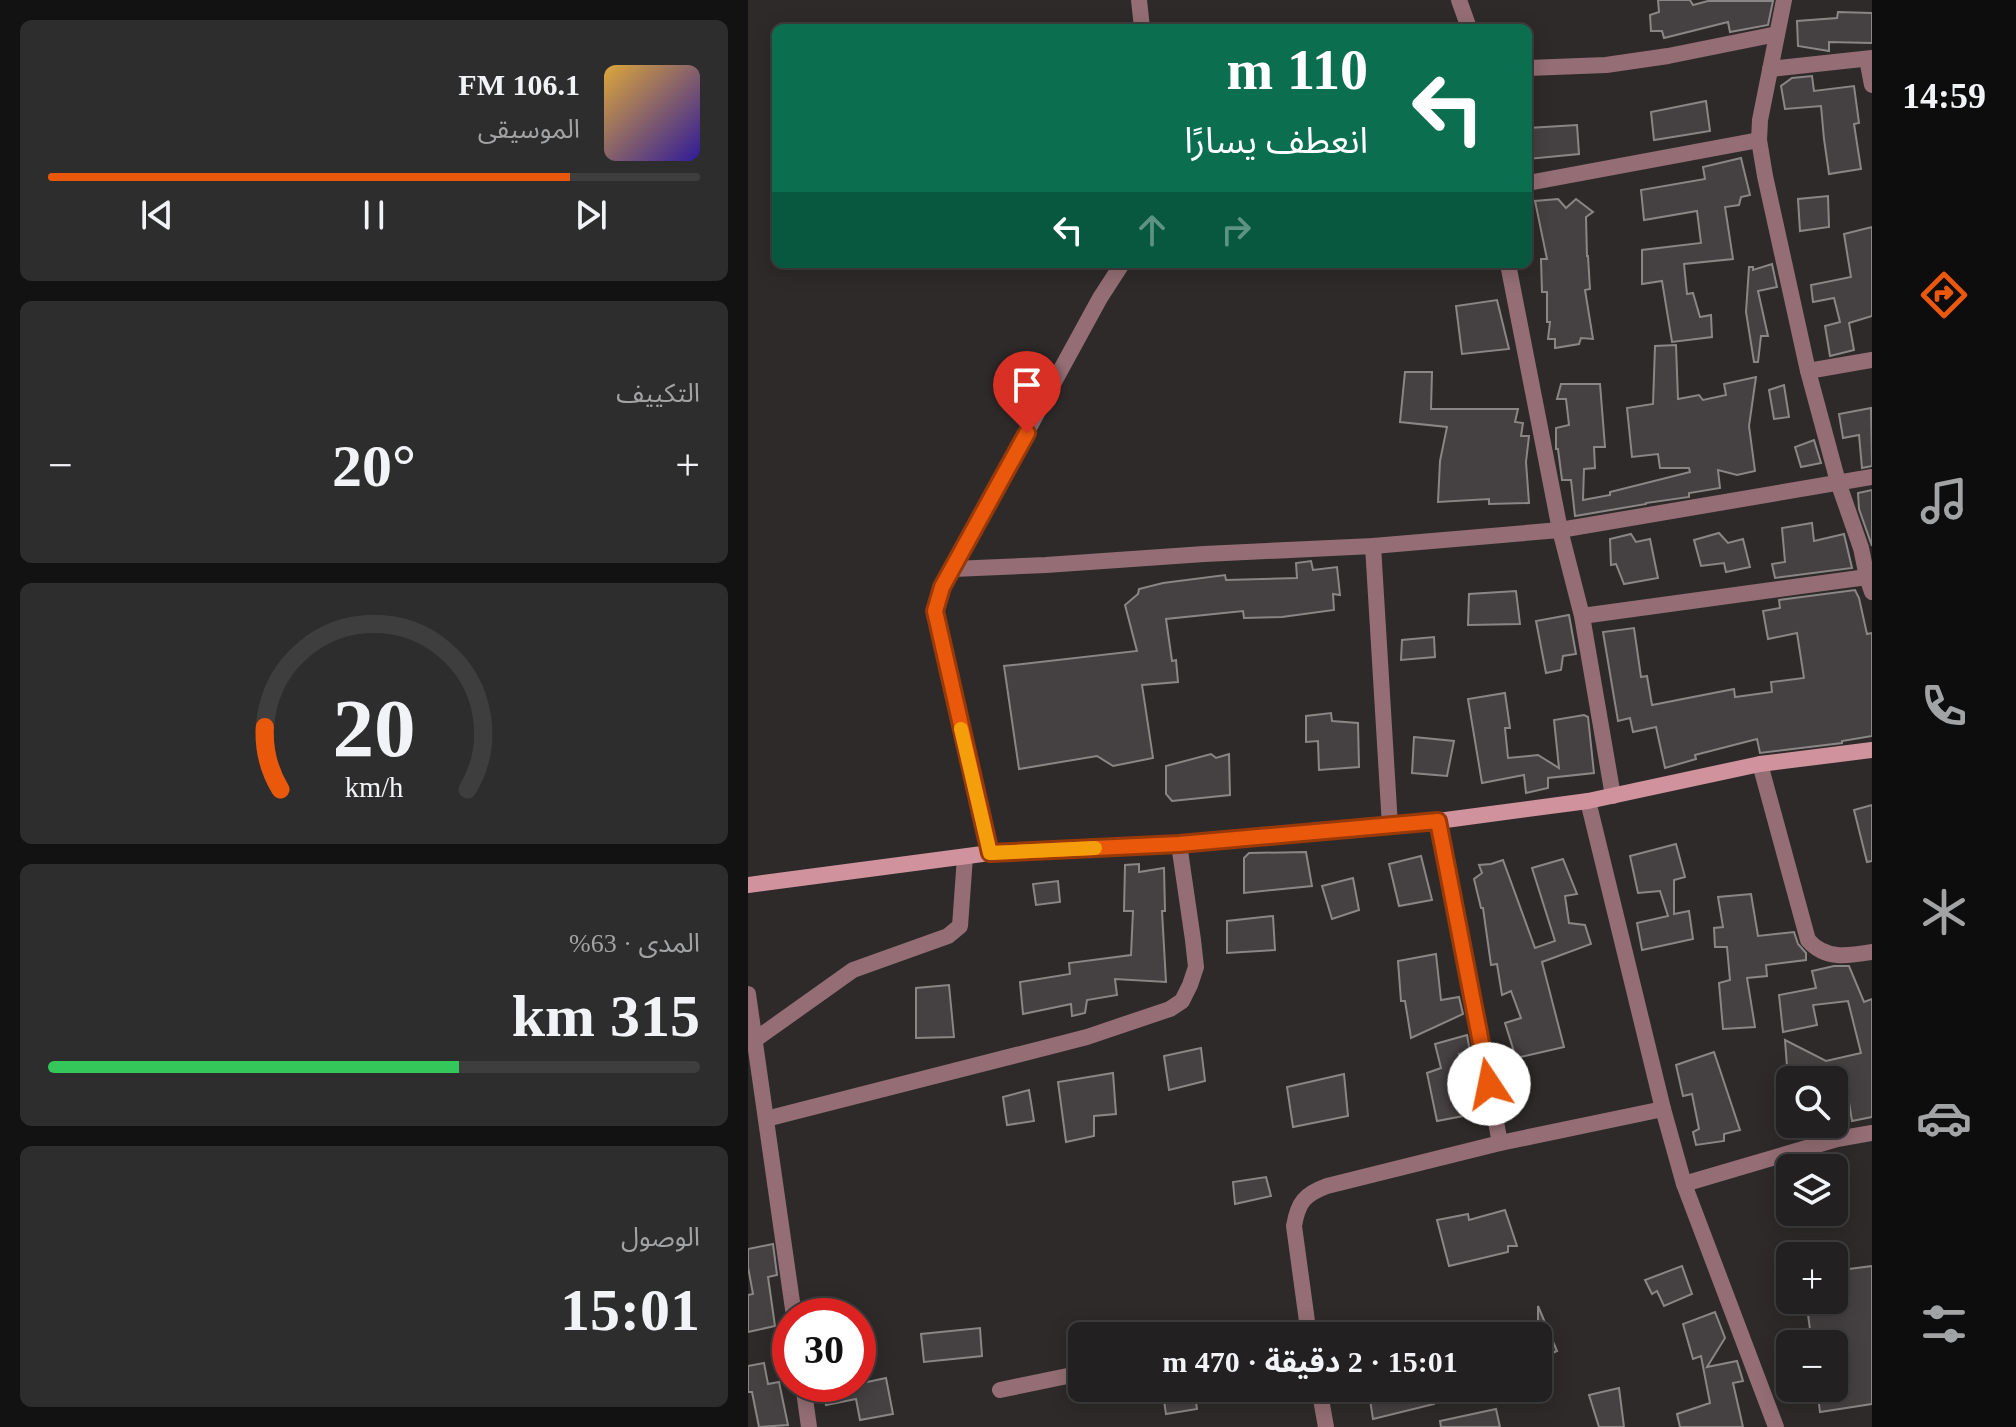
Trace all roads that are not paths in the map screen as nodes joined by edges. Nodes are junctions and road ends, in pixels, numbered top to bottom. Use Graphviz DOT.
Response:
graph roads {
  1 [pos="1149,0"];
  2 [pos="1459,0"];
  3 [pos="1784,0"];
  4 [pos="1141,15"];
  5 [pos="1468,24"];
  6 [pos="1777,34"];
  7 [pos="1870,58"];
  8 [pos="1532,68"];
  9 [pos="1770,69"];
  10 [pos="1872,85"];
  11 [pos="1759,140"];
  12 [pos="1532,182"];
  13 [pos="1119,268"];
  14 [pos="1509,268"];
  15 [pos="1872,360"];
  16 [pos="1808,371"];
  17 [pos="1872,477"];
  18 [pos="1838,482"];
  19 [pos="1560,530"];
  20 [pos="1373,546"];
  21 [pos="1867,547"];
  22 [pos="953,569"];
  23 [pos="1869,585"];
  24 [pos="1582,616"];
  25 [pos="1872,750"];
  26 [pos="1760,764"];
  27 [pos="1613,796"];
  28 [pos="1588,801"];
  29 [pos="1438,821"];
  30 [pos="1390,826"];
  31 [pos="1179,844"];
  32 [pos="990,853"];
  33 [pos="965,857"];
  34 [pos="748,885"];
  35 [pos="1872,952"];
  36 [pos="748,994"];
  37 [pos="756,1039"];
  38 [pos="755,1091"];
  39 [pos="1663,1109"];
  40 [pos="766,1119"];
  41 [pos="1872,1133"];
  42 [pos="1500,1143"];
  43 [pos="1684,1184"];
  44 [pos="791,1298"];
  45 [pos="1307,1322"];
  46 [pos="1068,1376"];
  47 [pos="1000,1390"];
  48 [pos="806,1402"];
  49 [pos="1322,1402"];
  50 [pos="809,1427"];
  51 [pos="1326,1427"];
  52 [pos="1776,1427"];
  1 -- 4 [label="street"];
  2 -- 5 [label="street"];
  3 -- 6 [label="street"];
  6 -- 8 [label="street"];
  6 -- 9 [label="street"];
  7 -- 9 [label="street"];
  7 -- 10 [label="street"];
  9 -- 11 [label="street"];
  11 -- 12 [label="street"];
  11 -- 16 [label="street"];
  13 -- 22 [label="street"];
  14 -- 19 [label="street"];
  15 -- 16 [label="street"];
  16 -- 18 [label="street"];
  17 -- 18 [label="street"];
  18 -- 19 [label="street"];
  18 -- 21 [label="street"];
  19 -- 20 [label="street"];
  19 -- 24 [label="street"];
  20 -- 22 [label="street"];
  20 -- 30 [label="street"];
  21 -- 23 [label="street"];
  22 -- 32 [label="street"];
  23 -- 24 [label="street"];
  24 -- 27 [label="street"];
  25 -- 26 [label="street"];
  26 -- 27 [label="street"];
  26 -- 35 [label="street"];
  27 -- 28 [label="street"];
  28 -- 29 [label="street"];
  28 -- 39 [label="street"];
  29 -- 30 [label="street"];
  29 -- 42 [label="street"];
  30 -- 31 [label="street"];
  31 -- 32 [label="street"];
  31 -- 40 [label="street"];
  32 -- 33 [label="street"];
  33 -- 34 [label="street"];
  33 -- 37 [label="street"];
  36 -- 37 [label="street"];
  37 -- 38 [label="street"];
  38 -- 40 [label="street"];
  39 -- 42 [label="street"];
  39 -- 43 [label="street"];
  40 -- 44 [label="street"];
  41 -- 43 [label="street"];
  42 -- 45 [label="street"];
  43 -- 52 [label="street"];
  46 -- 47 [label="street"];
  48 -- 50 [label="street"];
  49 -- 51 [label="street"];
}
